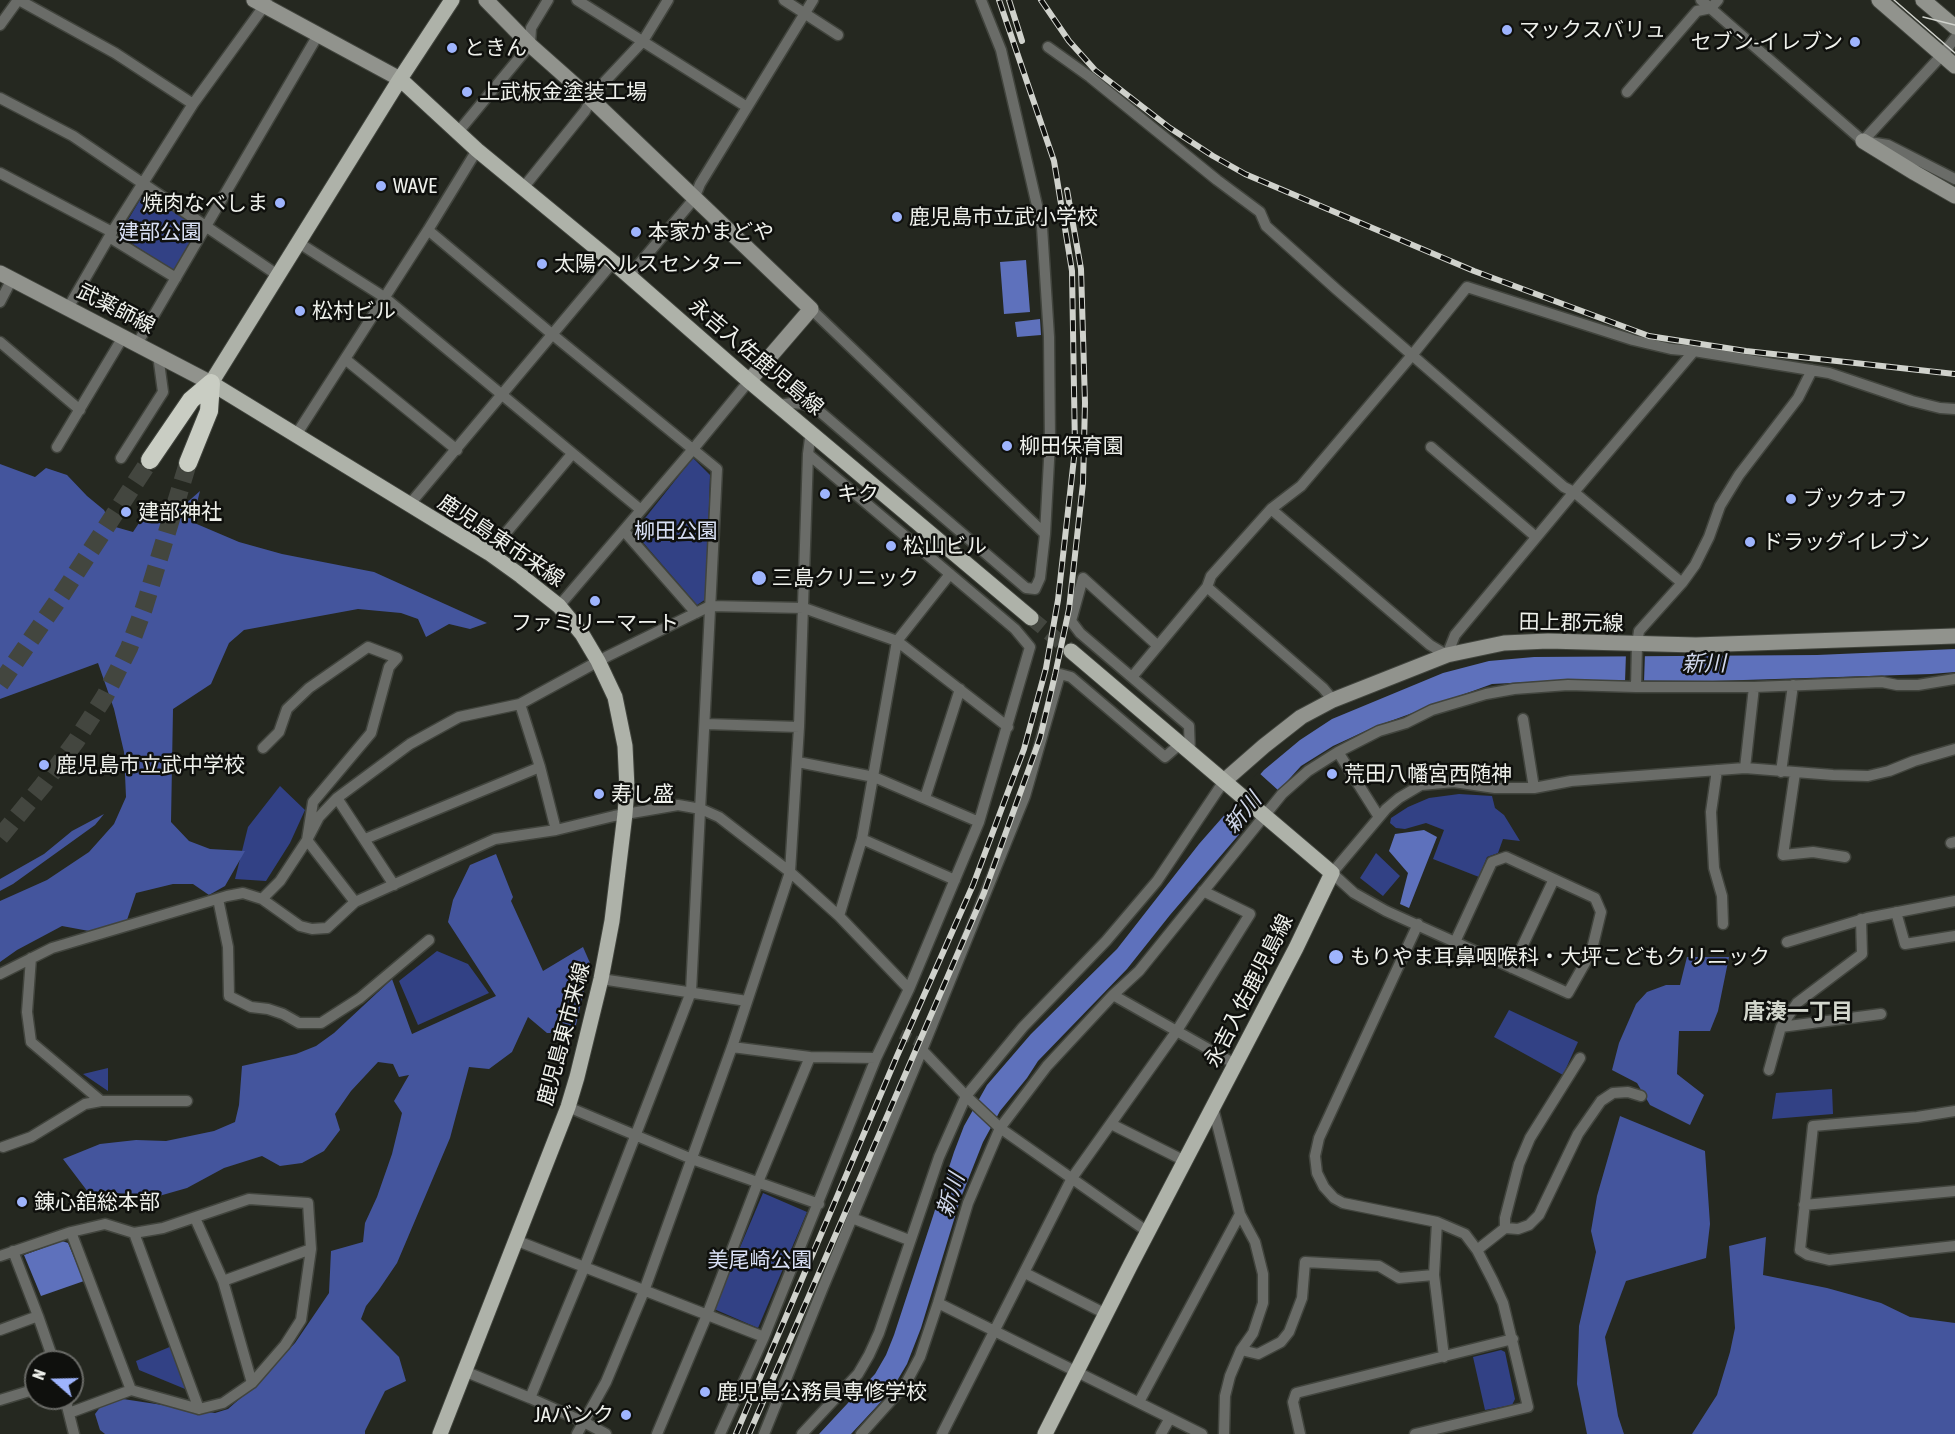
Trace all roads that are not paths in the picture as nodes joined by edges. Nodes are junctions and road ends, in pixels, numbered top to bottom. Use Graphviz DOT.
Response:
graph roads {
  1 [pos="19,0"];
  2 [pos="452,0"];
  3 [pos="486,0"];
  4 [pos="548,0"];
  5 [pos="577,0"];
  6 [pos="668,0"];
  7 [pos="783,0"];
  8 [pos="813,0"];
  9 [pos="981,0"];
  10 [pos="1701,0"];
  11 [pos="1878,0"];
  12 [pos="1923,0"];
  13 [pos="263,2"];
  14 [pos="1715,4"];
  15 [pos="805,14"];
  16 [pos="0,25"];
  17 [pos="1955,27"];
  18 [pos="318,35"];
  19 [pos="838,35"];
  20 [pos="1955,38"];
  21 [pos="643,41"];
  22 [pos="530,45"];
  23 [pos="1048,47"];
  24 [pos="1942,55"];
  25 [pos="1955,66"];
  26 [pos="400,80"];
  27 [pos="1627,92"];
  28 [pos="0,98"];
  29 [pos="591,100"];
  30 [pos="193,104"];
  31 [pos="747,107"];
  32 [pos="458,132"];
  33 [pos="1863,141"];
  34 [pos="477,150"];
  35 [pos="0,173"];
  36 [pos="1955,179"];
  37 [pos="143,183"];
  38 [pos="523,188"];
  39 [pos="1955,196"];
  40 [pos="694,199"];
  41 [pos="207,226"];
  42 [pos="428,230"];
  43 [pos="110,234"];
  44 [pos="299,243"];
  45 [pos="613,262"];
  46 [pos="6,276"];
  47 [pos="279,276"];
  48 [pos="629,276"];
  49 [pos="176,278"];
  50 [pos="384,297"];
  51 [pos="0,302"];
  52 [pos="68,308"];
  53 [pos="811,309"];
  54 [pos="553,335"];
  55 [pos="123,337"];
  56 [pos="0,342"];
  57 [pos="137,344"];
  58 [pos="1694,351"];
  59 [pos="1413,354"];
  60 [pos="158,355"];
  61 [pos="345,359"];
  62 [pos="1812,370"];
  63 [pos="749,381"];
  64 [pos="212,383"];
  65 [pos="501,394"];
  66 [pos="779,405"];
  67 [pos="1955,409"];
  68 [pos="80,410"];
  69 [pos="811,431"];
  70 [pos="296,435"];
  71 [pos="57,447"];
  72 [pos="1431,447"];
  73 [pos="694,448"];
  74 [pos="457,450"];
  75 [pos="572,454"];
  76 [pos="808,454"];
  77 [pos="122,458"];
  78 [pos="150,460"];
  79 [pos="188,463"];
  80 [pos="1574,492"];
  81 [pos="409,505"];
  82 [pos="1271,509"];
  83 [pos="641,510"];
  84 [pos="624,531"];
  85 [pos="1045,534"];
  86 [pos="1536,537"];
  87 [pos="489,554"];
  88 [pos="950,574"];
  89 [pos="1682,583"];
  90 [pos="1207,587"];
  91 [pos="559,606"];
  92 [pos="710,606"];
  93 [pos="804,608"];
  94 [pos="696,613"];
  95 [pos="1031,618"];
  96 [pos="1955,636"];
  97 [pos="897,640"];
  98 [pos="1637,645"];
  99 [pos="1158,646"];
  100 [pos="1071,651"];
  101 [pos="1447,655"];
  102 [pos="598,661"];
  103 [pos="1132,676"];
  104 [pos="1955,679"];
  105 [pos="1793,685"];
  106 [pos="1636,687"];
  107 [pos="1754,687"];
  108 [pos="960,689"];
  109 [pos="1333,700"];
  110 [pos="520,704"];
  111 [pos="1523,719"];
  112 [pos="705,724"];
  113 [pos="1008,727"];
  114 [pos="800,728"];
  115 [pos="263,748"];
  116 [pos="1185,748"];
  117 [pos="1955,749"];
  118 [pos="1338,752"];
  119 [pos="798,762"];
  120 [pos="540,767"];
  121 [pos="1745,768"];
  122 [pos="1717,770"];
  123 [pos="1781,772"];
  124 [pos="1795,773"];
  125 [pos="874,777"];
  126 [pos="1224,781"];
  127 [pos="1534,788"];
  128 [pos="337,798"];
  129 [pos="925,798"];
  130 [pos="701,809"];
  131 [pos="625,814"];
  132 [pos="1266,816"];
  133 [pos="1380,817"];
  134 [pos="978,822"];
  135 [pos="556,830"];
  136 [pos="365,839"];
  137 [pos="862,839"];
  138 [pos="307,840"];
  139 [pos="1845,857"];
  140 [pos="790,872"];
  141 [pos="1332,873"];
  142 [pos="1554,879"];
  143 [pos="955,880"];
  144 [pos="394,885"];
  145 [pos="1203,891"];
  146 [pos="262,898"];
  147 [pos="218,899"];
  148 [pos="1955,901"];
  149 [pos="355,902"];
  150 [pos="1896,912"];
  151 [pos="839,916"];
  152 [pos="1861,919"];
  153 [pos="1418,924"];
  154 [pos="1723,924"];
  155 [pos="1955,936"];
  156 [pos="429,940"];
  157 [pos="1455,942"];
  158 [pos="1786,942"];
  159 [pos="32,958"];
  160 [pos="1512,968"];
  161 [pos="0,974"];
  162 [pos="601,979"];
  163 [pos="909,989"];
  164 [pos="691,992"];
  165 [pos="1113,995"];
  166 [pos="747,1001"];
  167 [pos="1881,1014"];
  168 [pos="1781,1027"];
  169 [pos="891,1028"];
  170 [pos="1176,1032"];
  171 [pos="902,1034"];
  172 [pos="732,1047"];
  173 [pos="922,1047"];
  174 [pos="810,1057"];
  175 [pos="1580,1058"];
  176 [pos="876,1059"];
  177 [pos="1234,1064"];
  178 [pos="1769,1070"];
  179 [pos="966,1096"];
  180 [pos="1641,1096"];
  181 [pos="101,1101"];
  182 [pos="187,1101"];
  183 [pos="568,1107"];
  184 [pos="1213,1108"];
  185 [pos="1955,1111"];
  186 [pos="1111,1124"];
  187 [pos="1000,1128"];
  188 [pos="635,1135"];
  189 [pos="3,1147"];
  190 [pos="692,1159"];
  191 [pos="1185,1161"];
  192 [pos="1072,1178"];
  193 [pos="758,1182"];
  194 [pos="1955,1191"];
  195 [pos="819,1204"];
  196 [pos="1804,1205"];
  197 [pos="1240,1214"];
  198 [pos="195,1218"];
  199 [pos="852,1218"];
  200 [pos="1437,1222"];
  201 [pos="1505,1228"];
  202 [pos="71,1232"];
  203 [pos="1148,1232"];
  204 [pos="134,1233"];
  205 [pos="515,1240"];
  206 [pos="909,1240"];
  207 [pos="1955,1246"];
  208 [pos="311,1249"];
  209 [pos="1477,1250"];
  210 [pos="13,1251"];
  211 [pos="0,1256"];
  212 [pos="584,1268"];
  213 [pos="1025,1273"];
  214 [pos="1434,1275"];
  215 [pos="223,1281"];
  216 [pos="644,1291"];
  217 [pos="938,1302"];
  218 [pos="1106,1314"];
  219 [pos="707,1315"];
  220 [pos="38,1316"];
  221 [pos="994,1329"];
  222 [pos="0,1330"];
  223 [pos="764,1337"];
  224 [pos="1513,1339"];
  225 [pos="50,1350"];
  226 [pos="1241,1350"];
  227 [pos="1444,1356"];
  228 [pos="464,1371"];
  229 [pos="1077,1371"];
  230 [pos="252,1383"];
  231 [pos="131,1390"];
  232 [pos="24,1393"];
  233 [pos="531,1398"];
  234 [pos="0,1400"];
  235 [pos="1138,1402"];
  236 [pos="68,1410"];
  237 [pos="199,1410"];
  238 [pos="69,1413"];
  239 [pos="1170,1418"];
  240 [pos="584,1422"];
  241 [pos="74,1434"];
  242 [pos="440,1434"];
  243 [pos="577,1434"];
  244 [pos="606,1434"];
  245 [pos="657,1434"];
  246 [pos="720,1434"];
  247 [pos="764,1434"];
  248 [pos="802,1434"];
  249 [pos="861,1434"];
  250 [pos="942,1434"];
  251 [pos="1045,1434"];
  252 [pos="1161,1434"];
  253 [pos="1202,1434"];
  254 [pos="1224,1434"];
  255 [pos="1300,1434"];
  256 [pos="1415,1434"];
  1 -- 16 [label="street"];
  1 -- 30 [label="street"];
  2 -- 26 [label="main road"];
  3 -- 22 [label="street"];
  4 -- 22 [label="street"];
  5 -- 21 [label="street"];
  6 -- 21 [label="street"];
  7 -- 15 [label="street"];
  8 -- 15 [label="street"];
  9 -- 85 [label="street"];
  10 -- 14 [label="street"];
  11 -- 24 [label="street"];
  12 -- 17 [label="street"];
  13 -- 18 [label="street"];
  13 -- 30 [label="street"];
  14 -- 27 [label="street"];
  14 -- 33 [label="street"];
  15 -- 19 [label="street"];
  15 -- 31 [label="street"];
  18 -- 26 [label="street"];
  18 -- 41 [label="street"];
  20 -- 24 [label="street"];
  21 -- 29 [label="street"];
  21 -- 31 [label="street"];
  22 -- 29 [label="street"];
  22 -- 32 [label="street"];
  23 -- 59 [label="street"];
  24 -- 25 [label="street"];
  24 -- 33 [label="street"];
  26 -- 32 [label="main road, 永吉入佐鹿児島線"];
  26 -- 44 [label="main road"];
  28 -- 37 [label="street"];
  29 -- 38 [label="street"];
  29 -- 40 [label="street"];
  30 -- 37 [label="street"];
  31 -- 40 [label="street"];
  32 -- 34 [label="main road, 永吉入佐鹿児島線"];
  33 -- 36 [label="street"];
  33 -- 39 [label="street"];
  34 -- 38 [label="main road, 永吉入佐鹿児島線"];
  34 -- 42 [label="street"];
  35 -- 43 [label="street"];
  37 -- 41 [label="street"];
  37 -- 43 [label="street"];
  38 -- 45 [label="main road, 永吉入佐鹿児島線"];
  40 -- 48 [label="street"];
  40 -- 53 [label="street"];
  41 -- 47 [label="street"];
  41 -- 49 [label="street"];
  42 -- 50 [label="street"];
  42 -- 54 [label="street"];
  43 -- 49 [label="street"];
  43 -- 52 [label="street"];
  44 -- 47 [label="main road"];
  44 -- 50 [label="street"];
  45 -- 48 [label="main road, 永吉入佐鹿児島線"];
  45 -- 54 [label="street"];
  46 -- 51 [label="street"];
  46 -- 52 [label="street, 武薬師線"];
  47 -- 64 [label="main road"];
  48 -- 63 [label="main road, 永吉入佐鹿児島線"];
  49 -- 57 [label="street"];
  50 -- 61 [label="street"];
  50 -- 65 [label="street"];
  52 -- 55 [label="street, 武薬師線"];
  53 -- 63 [label="street"];
  53 -- 85 [label="street"];
  54 -- 65 [label="street"];
  54 -- 73 [label="street"];
  55 -- 57 [label="street, 武薬師線"];
  55 -- 68 [label="street"];
  56 -- 68 [label="street"];
  57 -- 60 [label="street, 武薬師線"];
  58 -- 59 [label="street"];
  58 -- 62 [label="street"];
  58 -- 80 [label="street"];
  59 -- 80 [label="street"];
  59 -- 82 [label="street"];
  60 -- 64 [label="street, 武薬師線"];
  60 -- 77 [label="street"];
  61 -- 70 [label="street"];
  61 -- 74 [label="street"];
  62 -- 67 [label="street"];
  62 -- 89 [label="street"];
  63 -- 66 [label="main road, 永吉入佐鹿児島線"];
  63 -- 73 [label="street"];
  64 -- 70 [label="main road, 鹿児島東市来線"];
  64 -- 78 [label="highway"];
  64 -- 79 [label="highway"];
  65 -- 74 [label="street"];
  65 -- 75 [label="street"];
  66 -- 69 [label="main road, 永吉入佐鹿児島線"];
  66 -- 85 [label="street"];
  68 -- 71 [label="street"];
  69 -- 76 [label="street"];
  69 -- 95 [label="main road, 永吉入佐鹿児島線"];
  70 -- 81 [label="main road, 鹿児島東市来線"];
  72 -- 86 [label="street"];
  73 -- 83 [label="street"];
  73 -- 92 [label="street"];
  74 -- 81 [label="street"];
  75 -- 83 [label="street"];
  75 -- 87 [label="street"];
  76 -- 88 [label="street"];
  76 -- 93 [label="street"];
  80 -- 86 [label="street"];
  80 -- 89 [label="street"];
  81 -- 87 [label="main road, 鹿児島東市来線"];
  82 -- 90 [label="street"];
  82 -- 101 [label="street"];
  83 -- 84 [label="street"];
  84 -- 91 [label="street"];
  84 -- 94 [label="street"];
  86 -- 101 [label="street"];
  87 -- 91 [label="main road, 鹿児島東市来線"];
  88 -- 97 [label="street"];
  88 -- 113 [label="street"];
  89 -- 98 [label="street"];
  90 -- 99 [label="street"];
  90 -- 109 [label="street"];
  91 -- 102 [label="main road, 鹿児島東市来線"];
  92 -- 93 [label="street"];
  92 -- 94 [label="street"];
  92 -- 112 [label="street"];
  93 -- 97 [label="street"];
  93 -- 114 [label="street"];
  94 -- 102 [label="street"];
  96 -- 98 [label="street, 田上郡元線"];
  97 -- 108 [label="street"];
  97 -- 125 [label="street"];
  98 -- 101 [label="street, 田上郡元線"];
  98 -- 106 [label="street"];
  99 -- 103 [label="street"];
  99 -- 103 [label="street"];
  100 -- 116 [label="main road"];
  101 -- 109 [label="street, 田上郡元線"];
  102 -- 110 [label="street"];
  102 -- 131 [label="main road, 鹿児島東市来線"];
  103 -- 116 [label="street"];
  104 -- 105 [label="street"];
  105 -- 107 [label="street"];
  105 -- 123 [label="street"];
  106 -- 107 [label="street"];
  106 -- 118 [label="street"];
  107 -- 121 [label="street"];
  108 -- 113 [label="street"];
  108 -- 129 [label="street"];
  109 -- 126 [label="street, 田上郡元線"];
  110 -- 120 [label="street"];
  110 -- 128 [label="street"];
  111 -- 127 [label="street"];
  112 -- 114 [label="street"];
  112 -- 130 [label="street"];
  113 -- 134 [label="street"];
  114 -- 119 [label="street"];
  115 -- 138 [label="street"];
  116 -- 126 [label="main road"];
  116 -- 173 [label="street"];
  117 -- 124 [label="street"];
  118 -- 132 [label="street"];
  118 -- 133 [label="street"];
  119 -- 125 [label="street"];
  119 -- 140 [label="street"];
  120 -- 135 [label="street"];
  120 -- 136 [label="street"];
  121 -- 122 [label="street"];
  121 -- 123 [label="street"];
  122 -- 127 [label="street"];
  122 -- 154 [label="street"];
  123 -- 124 [label="street"];
  124 -- 139 [label="street"];
  125 -- 129 [label="street"];
  125 -- 137 [label="street"];
  126 -- 132 [label="main road"];
  126 -- 179 [label="street"];
  127 -- 133 [label="street"];
  128 -- 136 [label="street"];
  128 -- 138 [label="street"];
  129 -- 134 [label="street"];
  130 -- 131 [label="street"];
  130 -- 140 [label="street"];
  130 -- 164 [label="street"];
  131 -- 135 [label="street"];
  131 -- 162 [label="main road, 鹿児島東市来線"];
  132 -- 141 [label="main road"];
  132 -- 145 [label="street"];
  133 -- 141 [label="street"];
  134 -- 143 [label="street"];
  135 -- 144 [label="street"];
  136 -- 144 [label="street"];
  137 -- 143 [label="street"];
  137 -- 151 [label="street"];
  138 -- 146 [label="street"];
  138 -- 149 [label="street"];
  140 -- 151 [label="street"];
  140 -- 166 [label="street"];
  141 -- 153 [label="street"];
  141 -- 177 [label="main road, 永吉入佐鹿児島線"];
  142 -- 157 [label="street"];
  142 -- 160 [label="street"];
  142 -- 160 [label="street"];
  143 -- 163 [label="street"];
  144 -- 149 [label="street"];
  145 -- 165 [label="street"];
  145 -- 170 [label="street"];
  146 -- 147 [label="street"];
  146 -- 149 [label="street"];
  147 -- 156 [label="street"];
  147 -- 159 [label="street"];
  148 -- 150 [label="street"];
  150 -- 152 [label="street"];
  150 -- 155 [label="street"];
  151 -- 163 [label="street"];
  152 -- 158 [label="street"];
  152 -- 168 [label="street"];
  153 -- 157 [label="street"];
  153 -- 200 [label="street"];
  157 -- 160 [label="street"];
  159 -- 161 [label="street"];
  159 -- 181 [label="street"];
  162 -- 164 [label="street"];
  162 -- 183 [label="main road, 鹿児島東市来線"];
  163 -- 169 [label="street"];
  164 -- 166 [label="street"];
  164 -- 188 [label="street"];
  165 -- 170 [label="street"];
  165 -- 187 [label="street"];
  166 -- 172 [label="street"];
  167 -- 168 [label="street"];
  168 -- 178 [label="street"];
  169 -- 171 [label="street"];
  169 -- 176 [label="street"];
  170 -- 177 [label="street"];
  170 -- 186 [label="street"];
  172 -- 174 [label="street"];
  172 -- 190 [label="street"];
  173 -- 179 [label="street"];
  173 -- 199 [label="street"];
  174 -- 176 [label="street"];
  174 -- 193 [label="street"];
  175 -- 201 [label="street"];
  176 -- 195 [label="street"];
  177 -- 184 [label="main road, 永吉入佐鹿児島線"];
  179 -- 187 [label="street"];
  179 -- 206 [label="street"];
  180 -- 201 [label="street"];
  181 -- 182 [label="street"];
  181 -- 189 [label="street"];
  183 -- 188 [label="street"];
  183 -- 205 [label="main road, 鹿児島東市来線"];
  184 -- 191 [label="main road, 永吉入佐鹿児島線"];
  184 -- 197 [label="street"];
  185 -- 196 [label="street"];
  186 -- 191 [label="street"];
  186 -- 192 [label="street"];
  187 -- 192 [label="street"];
  187 -- 217 [label="street"];
  188 -- 190 [label="street"];
  188 -- 212 [label="street"];
  190 -- 193 [label="street"];
  190 -- 216 [label="street"];
  191 -- 203 [label="main road, 永吉入佐鹿児島線"];
  192 -- 203 [label="street"];
  192 -- 213 [label="street"];
  193 -- 195 [label="street"];
  193 -- 219 [label="street"];
  194 -- 196 [label="street"];
  195 -- 223 [label="street"];
  196 -- 207 [label="street"];
  197 -- 226 [label="street"];
  197 -- 235 [label="street"];
  198 -- 204 [label="street"];
  198 -- 208 [label="street"];
  198 -- 215 [label="street"];
  199 -- 206 [label="street"];
  199 -- 247 [label="street"];
  200 -- 209 [label="street"];
  200 -- 214 [label="street"];
  201 -- 209 [label="street"];
  202 -- 204 [label="street"];
  202 -- 210 [label="street"];
  202 -- 231 [label="street"];
  203 -- 218 [label="main road, 永吉入佐鹿児島線"];
  204 -- 237 [label="street"];
  205 -- 212 [label="street"];
  205 -- 228 [label="main road, 鹿児島東市来線"];
  206 -- 248 [label="street"];
  208 -- 215 [label="street"];
  208 -- 230 [label="street"];
  209 -- 224 [label="street"];
  210 -- 211 [label="street"];
  210 -- 220 [label="street"];
  212 -- 216 [label="street"];
  212 -- 233 [label="street"];
  213 -- 218 [label="street"];
  213 -- 221 [label="street"];
  214 -- 226 [label="street"];
  214 -- 227 [label="street"];
  215 -- 230 [label="street"];
  216 -- 219 [label="street"];
  216 -- 240 [label="street"];
  217 -- 221 [label="street"];
  217 -- 249 [label="street"];
  218 -- 229 [label="main road, 永吉入佐鹿児島線"];
  219 -- 223 [label="street"];
  219 -- 245 [label="street"];
  220 -- 222 [label="street"];
  220 -- 225 [label="street"];
  221 -- 229 [label="street"];
  221 -- 250 [label="street"];
  223 -- 246 [label="street"];
  224 -- 227 [label="street"];
  224 -- 256 [label="street"];
  226 -- 254 [label="street"];
  227 -- 255 [label="street"];
  228 -- 233 [label="street"];
  228 -- 242 [label="main road, 鹿児島東市来線"];
  229 -- 235 [label="street"];
  229 -- 251 [label="main road, 永吉入佐鹿児島線"];
  230 -- 237 [label="street"];
  231 -- 237 [label="street"];
  231 -- 238 [label="street"];
  232 -- 234 [label="street"];
  233 -- 240 [label="street"];
  235 -- 239 [label="street"];
  236 -- 238 [label="street"];
  238 -- 241 [label="street"];
  239 -- 252 [label="street"];
  239 -- 253 [label="street"];
  240 -- 243 [label="street"];
  240 -- 244 [label="street"];
}
